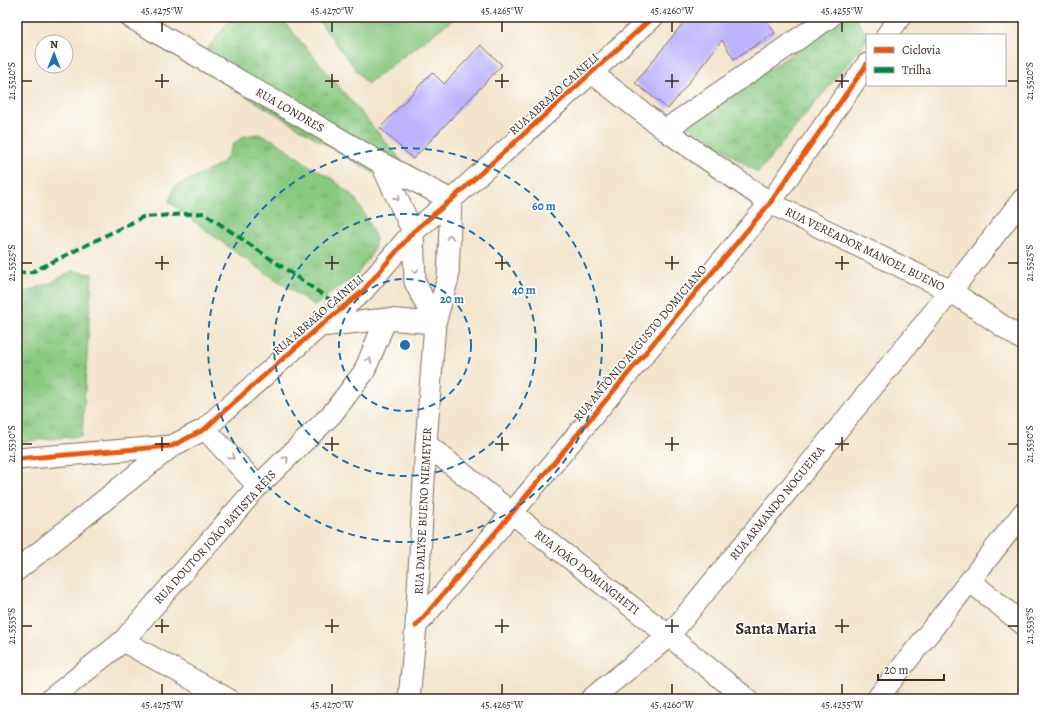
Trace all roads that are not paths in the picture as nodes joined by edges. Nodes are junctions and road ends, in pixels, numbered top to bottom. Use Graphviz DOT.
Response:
graph roads {
  1 [pos="130,17"];
  2 [pos="653,17"];
  3 [pos="830,17"];
  4 [pos="900,17"];
  5 [pos="888,34"];
  6 [pos="866,65"];
  7 [pos="592,73"];
  8 [pos="665,130"];
  9 [pos="381,163"];
  10 [pos="1023,199"];
  11 [pos="451,200"];
  12 [pos="770,203"];
  13 [pos="413,232"];
  14 [pos="951,291"];
  15 [pos="386,319"];
  16 [pos="435,323"];
  17 [pos="320,326"];
  18 [pos="1023,340"];
  19 [pos="205,429"];
  20 [pos="426,444"];
  21 [pos="172,446"];
  22 [pos="17,459"];
  23 [pos="258,486"];
  24 [pos="512,513"];
  25 [pos="1023,514"];
  26 [pos="17,570"];
  27 [pos="970,581"];
  28 [pos="1023,624"];
  29 [pos="416,626"];
  30 [pos="669,636"];
  31 [pos="123,641"];
  32 [pos="51,699"];
  33 [pos="228,699"];
  34 [pos="409,699"];
  35 [pos="591,699"];
  36 [pos="747,699"];
  37 [pos="877,699"];
  1 -- 9 [label="street, RUA LONDRES"];
  2 -- 7 [label="street, RUA ABRAÃO CAINELI"];
  3 -- 8 [label="street"];
  4 -- 5 [label="street"];
  6 -- 12 [label="street, RUA ANTÔNIO AUGUSTO DOMICIANO"];
  7 -- 8 [label="street, RUA VEREADOR MANOEL BUENO"];
  7 -- 11 [label="street, RUA ABRAÃO CAINELI"];
  8 -- 12 [label="street, RUA VEREADOR MANOEL BUENO"];
  9 -- 11 [label="street, RUA LONDRES"];
  9 -- 13 [label="street, one-way"];
  10 -- 14 [label="street, RUA ARMANDO NOGUEIRA"];
  11 -- 13 [label="street, RUA ABRAÃO CAINELI"];
  16 -- 11 [label="street, RUA DALYSE BUENO NIEMEYER, one-way"];
  12 -- 14 [label="street, RUA VEREADOR MANOEL BUENO"];
  12 -- 24 [label="street, RUA ANTÔNIO AUGUSTO DOMICIANO"];
  13 -- 16 [label="street, one-way"];
  13 -- 17 [label="street, RUA ABRAÃO CAINELI"];
  14 -- 18 [label="street, RUA VEREADOR MANOEL BUENO"];
  14 -- 30 [label="street, RUA ARMANDO NOGUEIRA"];
  15 -- 16 [label="street"];
  15 -- 17 [label="street"];
  23 -- 15 [label="street, RUA DOUTOR JOÃO BATISTA REIS, one-way"];
  16 -- 20 [label="street, RUA DALYSE BUENO NIEMEYER"];
  17 -- 19 [label="street, RUA ABRAÃO CAINELI"];
  19 -- 21 [label="street, RUA ABRAÃO CAINELI"];
  19 -- 23 [label="street, one-way"];
  20 -- 24 [label="street, RUA JOÃO DOMINGHETI"];
  20 -- 29 [label="street, RUA DALYSE BUENO NIEMEYER"];
  21 -- 22 [label="street, RUA ABRAÃO CAINELI"];
  21 -- 26 [label="street"];
  23 -- 31 [label="street, RUA DOUTOR JOÃO BATISTA REIS"];
  24 -- 29 [label="street, RUA ANTÔNIO AUGUSTO DOMICIANO"];
  24 -- 30 [label="street, RUA JOÃO DOMINGHETI"];
  25 -- 27 [label="street"];
  27 -- 28 [label="street"];
  27 -- 37 [label="street"];
  29 -- 34 [label="street, RUA DALYSE BUENO NIEMEYER"];
  30 -- 35 [label="street, RUA ARMANDO NOGUEIRA"];
  30 -- 36 [label="street, RUA JOÃO DOMINGHETI"];
  31 -- 32 [label="street, RUA DOUTOR JOÃO BATISTA REIS"];
  31 -- 33 [label="street"];
}
